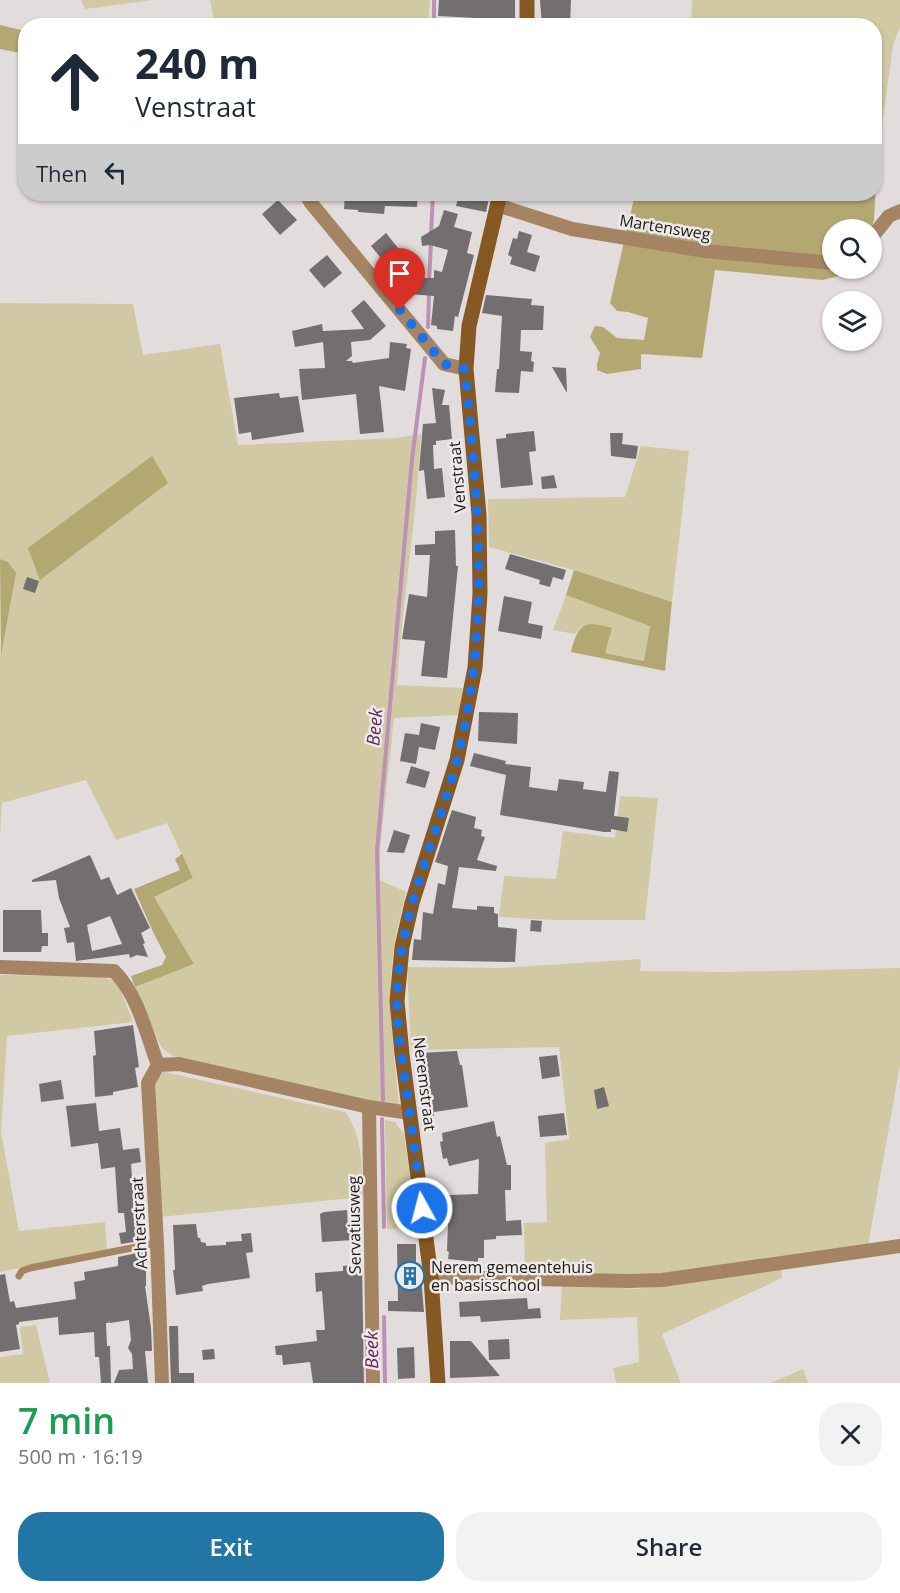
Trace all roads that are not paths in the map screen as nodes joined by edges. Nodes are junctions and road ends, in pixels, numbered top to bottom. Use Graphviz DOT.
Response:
graph roads {
  1 [pos="527,0"];
  2 [pos="527,18"];
  3 [pos="310,201"];
  4 [pos="498,201"];
  5 [pos="503,201"];
  6 [pos="900,211"];
  7 [pos="882,225"];
  8 [pos="822,262"];
  9 [pos="465,369"];
  10 [pos="457,760"];
  11 [pos="0,967"];
  12 [pos="158,1065"];
  13 [pos="369,1107"];
  14 [pos="410,1113"];
  15 [pos="157,1243"];
  16 [pos="900,1246"];
  17 [pos="19,1276"];
  18 [pos="431,1277"];
  19 [pos="162,1383"];
  20 [pos="373,1383"];
  21 [pos="438,1383"];
  1 -- 2 [label="street"];
  3 -- 9 [label="street"];
  4 -- 9 [label="street, Venstraat"];
  5 -- 8 [label="street, Martensweg"];
  6 -- 7 [label="street"];
  9 -- 10 [label="street, Venstraat"];
  10 -- 14 [label="street, Neremstraat"];
  11 -- 12 [label="street"];
  12 -- 13 [label="street"];
  12 -- 15 [label="street, Achterstraat"];
  13 -- 14 [label="street"];
  13 -- 20 [label="street, Servatiusweg"];
  14 -- 18 [label="street, Neremstraat"];
  15 -- 17 [label="lane"];
  15 -- 19 [label="street, Achterstraat"];
  16 -- 18 [label="street"];
  18 -- 21 [label="street, Neremstraat"];
}
